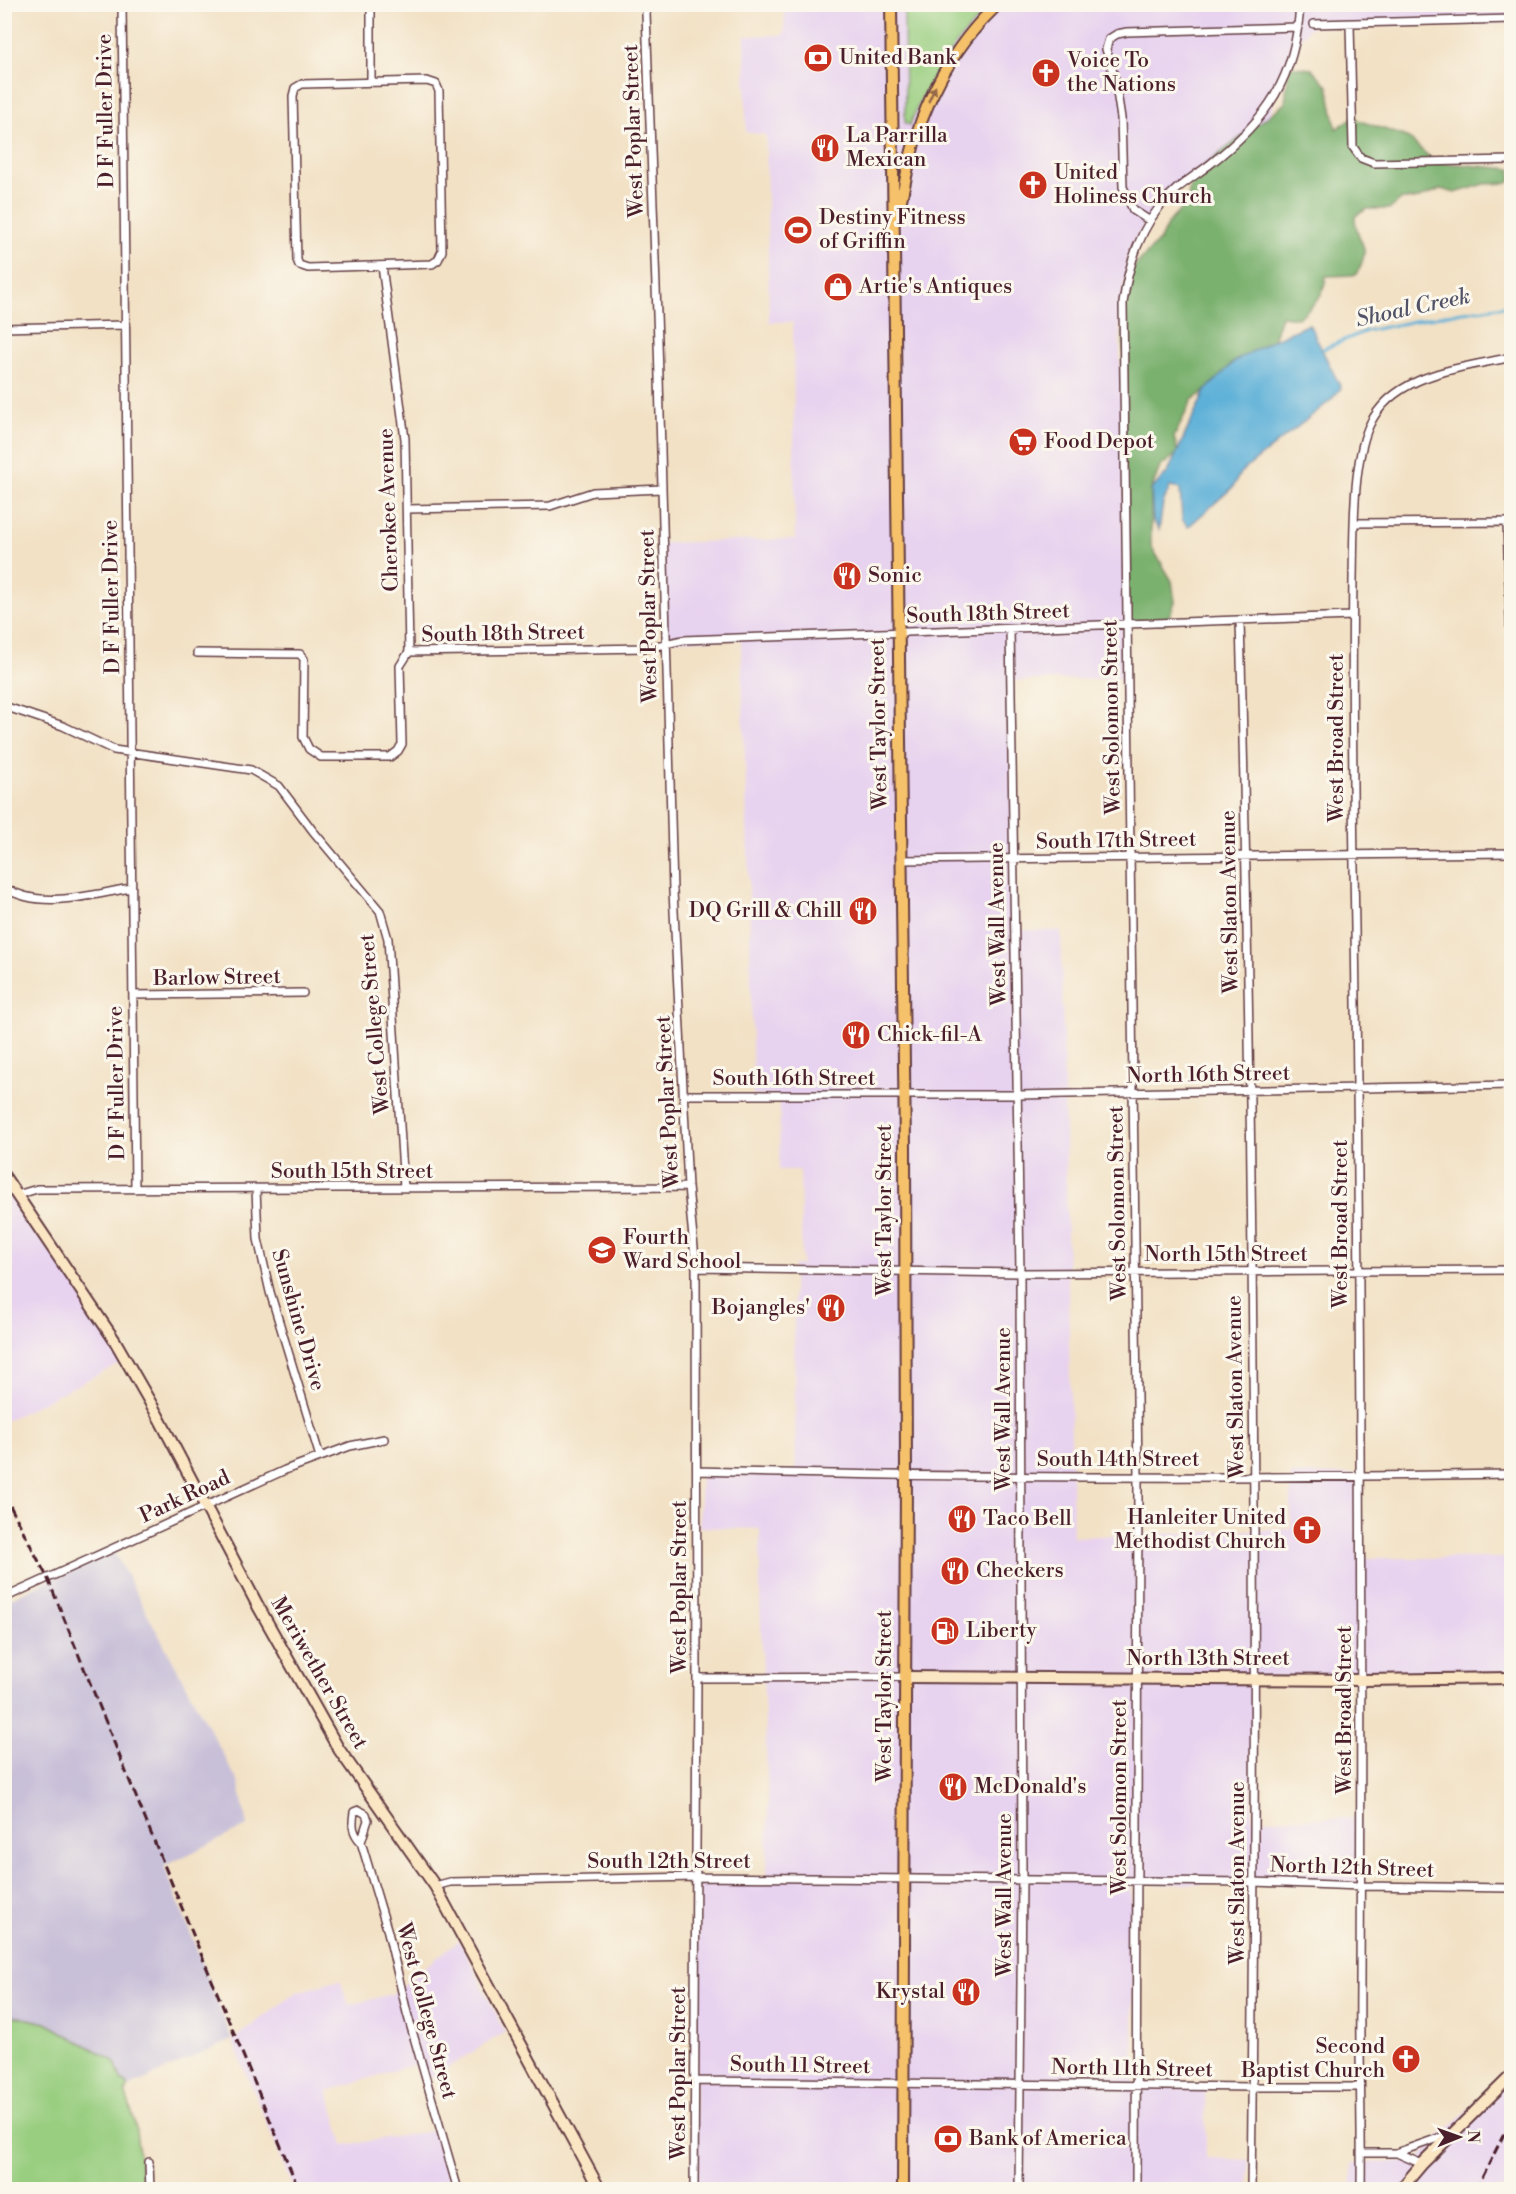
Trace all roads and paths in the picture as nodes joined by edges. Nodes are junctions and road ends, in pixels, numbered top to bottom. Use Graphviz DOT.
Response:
graph roads {
  1 [pos="122,4"];
  2 [pos="371,4"];
  3 [pos="642,4"];
  4 [pos="649,4"];
  5 [pos="891,4"];
  6 [pos="998,4"];
  7 [pos="1300,4"];
  8 [pos="646,13"];
  9 [pos="1512,20"];
  10 [pos="1314,24"];
  11 [pos="1350,25"];
  12 [pos="1298,27"];
  13 [pos="371,82"];
  14 [pos="1512,160"];
  15 [pos="1150,221"];
  16 [pos="892,230"];
  17 [pos="382,266"];
  18 [pos="125,325"];
  19 [pos="4,328"];
  20 [pos="1512,357"];
  21 [pos="662,489"];
  22 [pos="407,509"];
  23 [pos="1509,522"];
  24 [pos="1354,523"];
  25 [pos="1352,616"];
  26 [pos="1240,621"];
  27 [pos="1127,624"];
  28 [pos="1010,629"];
  29 [pos="897,634"];
  30 [pos="665,644"];
  31 [pos="409,652"];
  32 [pos="197,653"];
  33 [pos="1512,682"];
  34 [pos="4,705"];
  35 [pos="130,753"];
  36 [pos="1512,853"];
  37 [pos="1354,854"];
  38 [pos="1246,856"];
  39 [pos="1130,857"];
  40 [pos="1014,858"];
  41 [pos="901,860"];
  42 [pos="4,887"];
  43 [pos="131,888"];
  44 [pos="303,993"];
  45 [pos="133,995"];
  46 [pos="1512,1085"];
  47 [pos="1357,1088"];
  48 [pos="1249,1091"];
  49 [pos="1133,1093"];
  50 [pos="684,1095"];
  51 [pos="1018,1095"];
  52 [pos="904,1096"];
  53 [pos="4,1176"];
  54 [pos="688,1187"];
  55 [pos="404,1188"];
  56 [pos="135,1189"];
  57 [pos="256,1189"];
  58 [pos="17,1195"];
  59 [pos="696,1268"];
  60 [pos="905,1270"];
  61 [pos="1512,1270"];
  62 [pos="1136,1271"];
  63 [pos="1251,1271"];
  64 [pos="1358,1271"];
  65 [pos="1020,1273"];
  66 [pos="384,1439"];
  67 [pos="320,1457"];
  68 [pos="697,1471"];
  69 [pos="1512,1474"];
  70 [pos="906,1476"];
  71 [pos="1021,1476"];
  72 [pos="1138,1476"];
  73 [pos="1359,1476"];
  74 [pos="1253,1477"];
  75 [pos="206,1507"];
  76 [pos="4,1598"];
  77 [pos="904,1677"];
  78 [pos="697,1678"];
  79 [pos="1021,1678"];
  80 [pos="1137,1678"];
  81 [pos="1255,1678"];
  82 [pos="1512,1678"];
  83 [pos="1362,1680"];
  84 [pos="361,1842"];
  85 [pos="697,1877"];
  86 [pos="904,1880"];
  87 [pos="1022,1880"];
  88 [pos="1136,1882"];
  89 [pos="1254,1882"];
  90 [pos="435,1886"];
  91 [pos="1361,1886"];
  92 [pos="1512,1888"];
  93 [pos="1512,2075"];
  94 [pos="696,2081"];
  95 [pos="903,2084"];
  96 [pos="1020,2084"];
  97 [pos="1136,2086"];
  98 [pos="1253,2087"];
  99 [pos="1360,2087"];
  100 [pos="1455,2132"];
  101 [pos="1396,2153"];
  102 [pos="1361,2154"];
  103 [pos="149,2162"];
  104 [pos="1422,2164"];
  105 [pos="150,2190"];
  106 [pos="458,2190"];
  107 [pos="600,2190"];
  108 [pos="694,2190"];
  109 [pos="903,2190"];
  110 [pos="1019,2190"];
  111 [pos="1136,2190"];
  112 [pos="1251,2190"];
  113 [pos="1361,2190"];
  114 [pos="1400,2190"];
  1 -- 18 [label="street, D F Fuller Drive"];
  2 -- 13 [label="street"];
  3 -- 8 [label="street, West Poplar Street"];
  4 -- 8 [label="street, West Poplar Street"];
  5 -- 16 [label="main road, West Taylor Street"];
  16 -- 6 [label="main road, one-way"];
  7 -- 12 [label="street, West Solomon Street"];
  8 -- 21 [label="street, West Poplar Street"];
  9 -- 11 [label="street"];
  10 -- 11 [label="street"];
  11 -- 14 [label="street"];
  12 -- 15 [label="street, West Solomon Street"];
  12 -- 15 [label="street"];
  13 -- 17 [label="street"];
  13 -- 17 [label="street"];
  15 -- 27 [label="street, West Solomon Street"];
  16 -- 29 [label="main road, West Taylor Street"];
  17 -- 22 [label="street, Cherokee Avenue"];
  18 -- 19 [label="street"];
  18 -- 35 [label="street, D F Fuller Drive"];
  20 -- 24 [label="street, West Broad Street"];
  21 -- 22 [label="street"];
  21 -- 30 [label="street, West Poplar Street"];
  22 -- 31 [label="street, Cherokee Avenue"];
  23 -- 24 [label="street"];
  23 -- 33 [label="street"];
  24 -- 25 [label="street, West Broad Street"];
  25 -- 26 [label="street, South 18th Street"];
  25 -- 37 [label="street, West Broad Street"];
  26 -- 27 [label="street, South 18th Street"];
  26 -- 38 [label="street, West Slaton Avenue"];
  27 -- 28 [label="street, South 18th Street"];
  27 -- 39 [label="street, West Solomon Street"];
  28 -- 29 [label="street, South 18th Street"];
  28 -- 40 [label="street, West Wall Avenue"];
  29 -- 30 [label="street, South 18th Street"];
  29 -- 41 [label="main road, West Taylor Street"];
  30 -- 31 [label="street, South 18th Street"];
  30 -- 50 [label="street, West Poplar Street"];
  31 -- 32 [label="street, Cherokee Avenue"];
  34 -- 35 [label="street, West College Street"];
  35 -- 43 [label="street, D F Fuller Drive"];
  35 -- 55 [label="street, West College Street"];
  36 -- 37 [label="street, South 17th Street"];
  37 -- 38 [label="street, South 17th Street"];
  37 -- 47 [label="street, West Broad Street"];
  38 -- 39 [label="street, South 17th Street"];
  38 -- 48 [label="street, West Slaton Avenue"];
  39 -- 40 [label="street, South 17th Street"];
  39 -- 49 [label="street, West Solomon Street"];
  40 -- 41 [label="street, South 17th Street"];
  40 -- 51 [label="street, West Wall Avenue"];
  41 -- 52 [label="main road, West Taylor Street"];
  42 -- 43 [label="street"];
  43 -- 45 [label="street, D F Fuller Drive"];
  44 -- 45 [label="street, Barlow Street"];
  45 -- 56 [label="street, D F Fuller Drive"];
  46 -- 47 [label="street, North 16th Street"];
  47 -- 48 [label="street, North 16th Street"];
  47 -- 64 [label="street, West Broad Street"];
  48 -- 49 [label="street, North 16th Street"];
  48 -- 63 [label="street, West Slaton Avenue"];
  49 -- 51 [label="street, North 16th Street"];
  49 -- 62 [label="street, West Solomon Street"];
  50 -- 52 [label="street, South 16th Street"];
  50 -- 54 [label="street, West Poplar Street"];
  51 -- 52 [label="street, North 16th Street"];
  51 -- 65 [label="street, West Wall Avenue"];
  52 -- 60 [label="main road, West Taylor Street"];
  53 -- 58 [label="street, Meriwether Street"];
  54 -- 55 [label="street, South 15th Street"];
  54 -- 59 [label="street, West Poplar Street"];
  55 -- 57 [label="street, South 15th Street"];
  56 -- 57 [label="street, South 15th Street"];
  56 -- 58 [label="street, South 15th Street"];
  57 -- 67 [label="street, Sunshine Drive"];
  58 -- 75 [label="street, Meriwether Street"];
  59 -- 60 [label="street"];
  59 -- 68 [label="street, West Poplar Street"];
  60 -- 65 [label="street, North 15th Street"];
  60 -- 70 [label="main road, West Taylor Street"];
  61 -- 64 [label="street, North 15th Street"];
  62 -- 63 [label="street, North 15th Street"];
  62 -- 65 [label="street, North 15th Street"];
  62 -- 72 [label="street, West Solomon Street"];
  63 -- 64 [label="street, North 15th Street"];
  63 -- 74 [label="street, West Slaton Avenue"];
  64 -- 73 [label="street, West Broad Street"];
  65 -- 71 [label="street, West Wall Avenue"];
  66 -- 67 [label="street, Park Road"];
  67 -- 75 [label="street, Park Road"];
  68 -- 70 [label="street, South 14th Street"];
  68 -- 78 [label="street, West Poplar Street"];
  69 -- 73 [label="street, South 14th Street"];
  70 -- 71 [label="street, South 14th Street"];
  70 -- 77 [label="main road, West Taylor Street"];
  71 -- 72 [label="street, South 14th Street"];
  71 -- 79 [label="street, West Wall Avenue"];
  72 -- 74 [label="street, South 14th Street"];
  72 -- 80 [label="street, West Solomon Street"];
  73 -- 74 [label="street, South 14th Street"];
  73 -- 83 [label="street, West Broad Street"];
  74 -- 81 [label="street, West Slaton Avenue"];
  75 -- 76 [label="street, Park Road"];
  75 -- 90 [label="street, Meriwether Street"];
  77 -- 78 [label="street"];
  77 -- 79 [label="street, North 13th Street"];
  77 -- 86 [label="main road, West Taylor Street"];
  78 -- 85 [label="street, West Poplar Street"];
  79 -- 80 [label="street, North 13th Street"];
  79 -- 87 [label="street, West Wall Avenue"];
  80 -- 81 [label="street, North 13th Street"];
  80 -- 88 [label="street, West Solomon Street"];
  81 -- 83 [label="street, North 13th Street"];
  81 -- 89 [label="street, West Slaton Avenue"];
  82 -- 83 [label="street, North 13th Street"];
  83 -- 91 [label="street, West Broad Street"];
  84 -- 106 [label="street, West College Street"];
  85 -- 86 [label="street, South 12th Street"];
  85 -- 90 [label="street, South 12th Street"];
  85 -- 94 [label="street, West Poplar Street"];
  86 -- 87 [label="street, North 12th Street"];
  86 -- 95 [label="main road, West Taylor Street"];
  87 -- 88 [label="street, North 12th Street"];
  87 -- 96 [label="street, West Wall Avenue"];
  88 -- 89 [label="street, North 12th Street"];
  88 -- 97 [label="street, West Solomon Street"];
  89 -- 91 [label="street, North 12th Street"];
  89 -- 98 [label="street, West Slaton Avenue"];
  90 -- 107 [label="street, Meriwether Street"];
  91 -- 92 [label="street, North 12th Street"];
  91 -- 99 [label="street, West Broad Street"];
  93 -- 100 [label="street"];
  94 -- 95 [label="street, South 11 Street"];
  94 -- 108 [label="street, West Poplar Street"];
  95 -- 96 [label="street, North 11th Street"];
  95 -- 109 [label="main road, West Taylor Street"];
  96 -- 97 [label="street, North 11th Street"];
  96 -- 110 [label="street, West Wall Avenue"];
  97 -- 98 [label="street, North 11th Street"];
  97 -- 111 [label="street, West Solomon Street"];
  98 -- 99 [label="street, North 11th Street"];
  98 -- 112 [label="street, West Slaton Avenue"];
  99 -- 102 [label="street, West Broad Street"];
  100 -- 101 [label="street"];
  100 -- 104 [label="street"];
  101 -- 102 [label="street"];
  101 -- 104 [label="street"];
  102 -- 113 [label="street, West Broad Street"];
  103 -- 105 [label="street"];
  104 -- 114 [label="street"];
}
